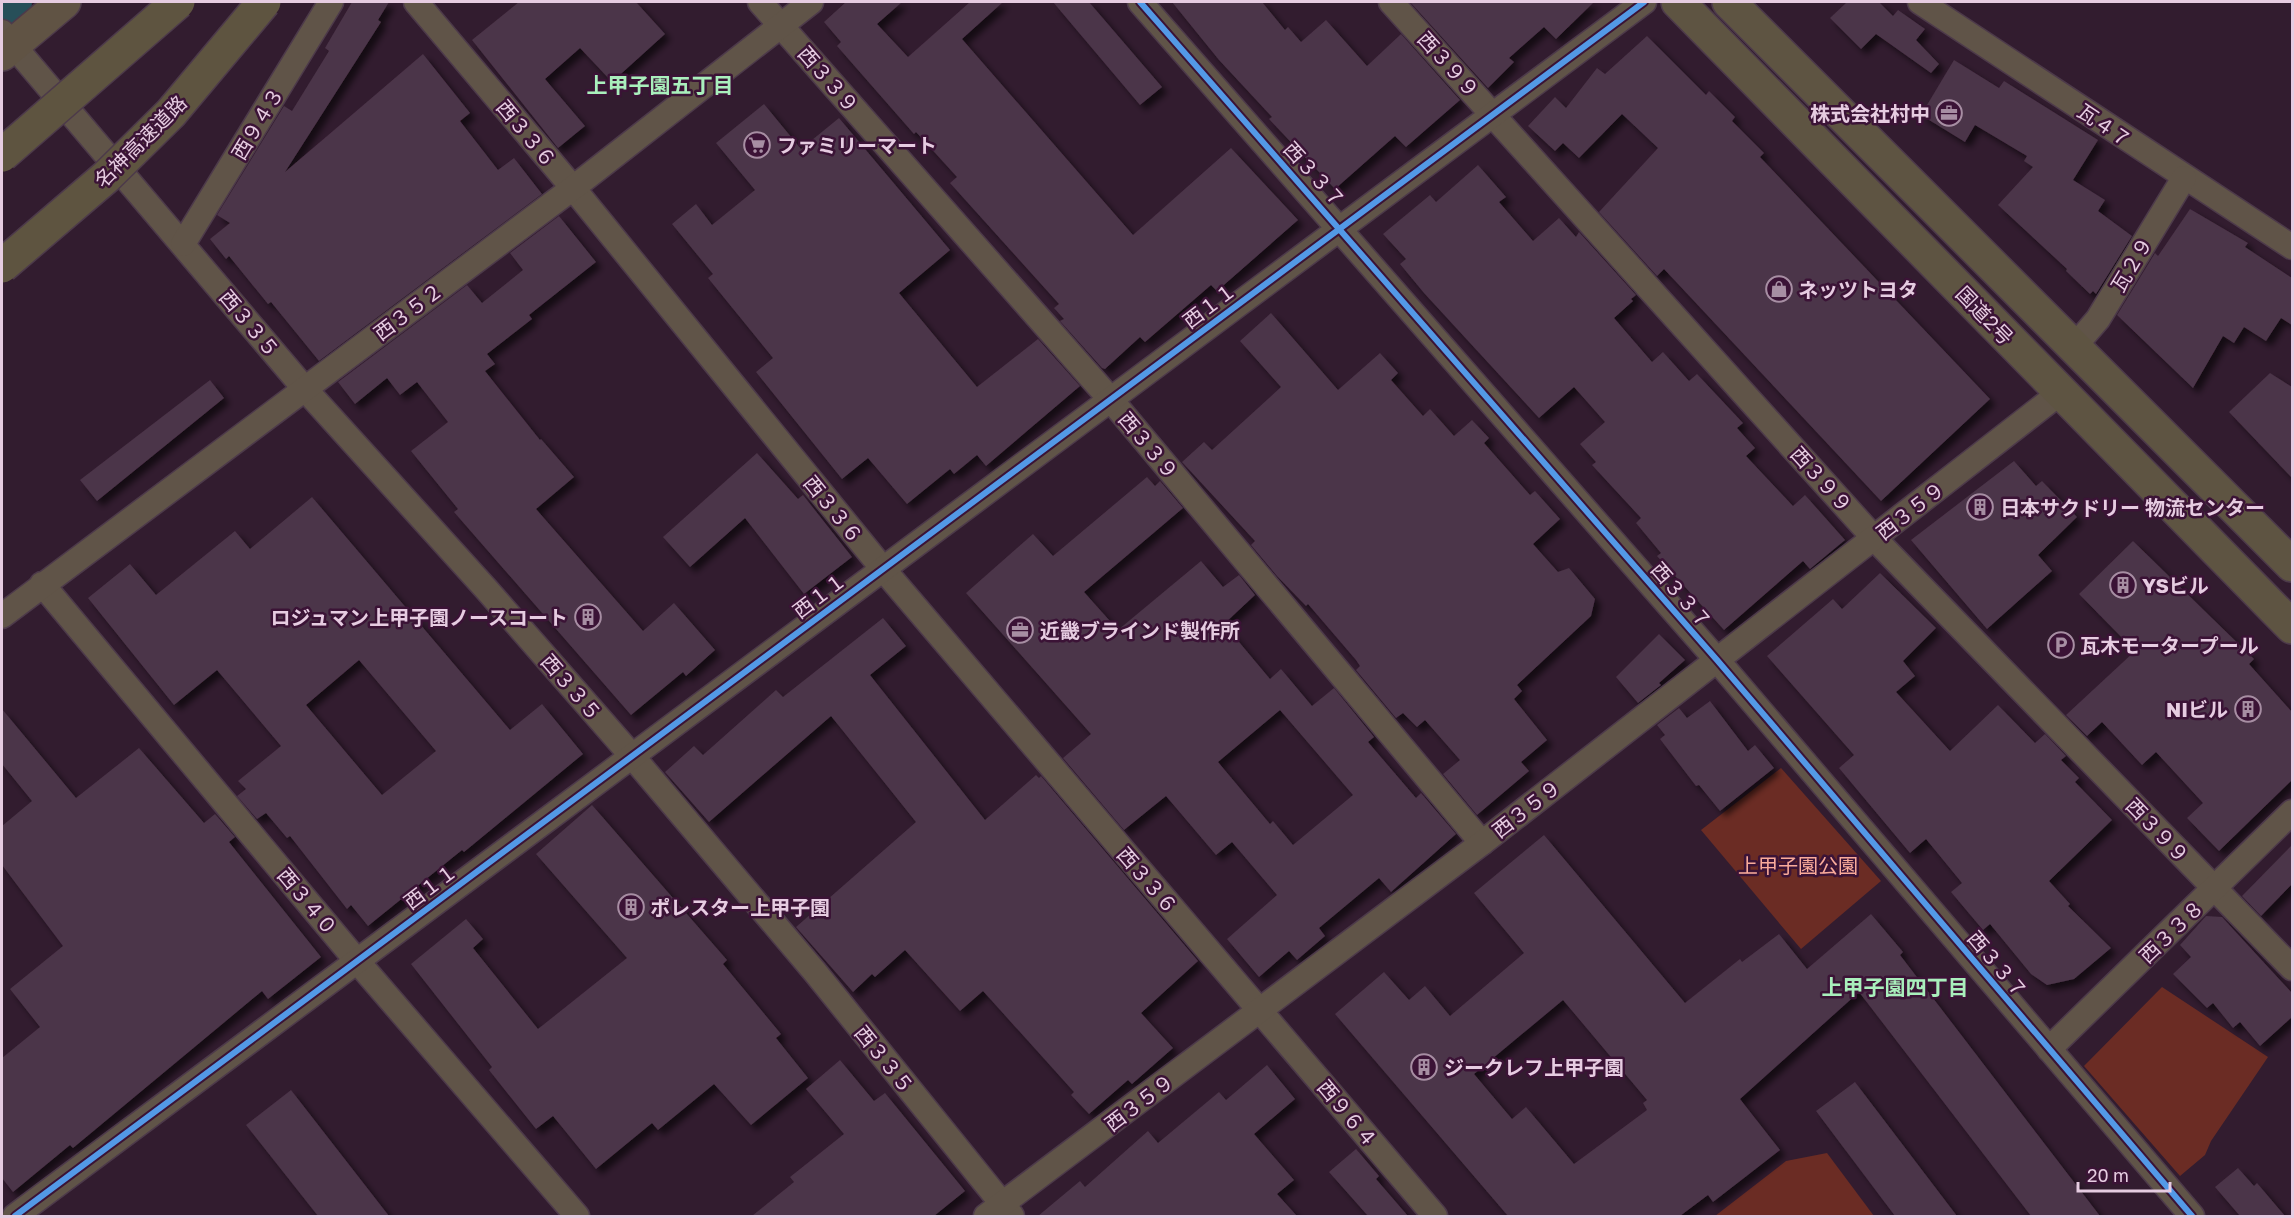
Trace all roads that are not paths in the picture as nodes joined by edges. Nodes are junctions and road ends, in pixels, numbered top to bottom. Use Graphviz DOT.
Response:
graph roads {
  1 [pos="64,2"];
  2 [pos="178,2"];
  3 [pos="264,2"];
  4 [pos="331,2"];
  5 [pos="416,2"];
  6 [pos="760,2"];
  7 [pos="811,2"];
  8 [pos="1140,2"];
  9 [pos="1391,2"];
  10 [pos="1644,2"];
  11 [pos="1678,2"];
  12 [pos="1731,2"];
  13 [pos="1920,2"];
  14 [pos="781,24"];
  15 [pos="5,44"];
  16 [pos="1493,113"];
  17 [pos="2,154"];
  18 [pos="2184,177"];
  19 [pos="573,188"];
  20 [pos="1340,228"];
  21 [pos="183,244"];
  22 [pos="2292,247"];
  23 [pos="2,266"];
  24 [pos="2074,346"];
  25 [pos="304,388"];
  26 [pos="2061,392"];
  27 [pos="1111,400"];
  28 [pos="1874,538"];
  29 [pos="2292,565"];
  30 [pos="883,568"];
  31 [pos="42,584"];
  32 [pos="2,616"];
  33 [pos="2292,627"];
  34 [pos="1717,660"];
  35 [pos="632,756"];
  36 [pos="2292,812"];
  37 [pos="1482,843"];
  38 [pos="2215,889"];
  39 [pos="357,960"];
  40 [pos="2292,968"];
  41 [pos="1260,1011"];
  42 [pos="2049,1049"];
  43 [pos="1000,1213"];
  44 [pos="15,1216"];
  45 [pos="576,1216"];
  46 [pos="1435,1216"];
  47 [pos="2192,1216"];
  1 -- 15 [label="main road"];
  2 -- 17 [label="highway, bridge"];
  3 -- 23 [label="highway, 名神高速道路, bridge"];
  4 -- 21 [label="street, 西９４３"];
  5 -- 19 [label="street, 西３３６"];
  6 -- 14 [label="street, 西３３９"];
  7 -- 14 [label="street, 西３５２"];
  8 -- 20 [label="street, 西３３７"];
  9 -- 16 [label="street, 西３９９"];
  10 -- 16 [label="street, 西１１"];
  11 -- 26 [label="highway, 国道2号"];
  12 -- 24 [label="highway, 国道2号"];
  13 -- 18 [label="street, 瓦４７"];
  14 -- 19 [label="street, 西３５２"];
  14 -- 27 [label="street, 西３３９"];
  15 -- 21 [label="street, 西３３５"];
  16 -- 20 [label="street, 西１１"];
  16 -- 28 [label="street, 西３９９"];
  18 -- 22 [label="street, 瓦４７"];
  18 -- 24 [label="street, 瓦２９"];
  19 -- 25 [label="street, 西３５２"];
  19 -- 30 [label="street, 西３３６"];
  20 -- 27 [label="street, 西１１"];
  20 -- 34 [label="street, 西３３７"];
  21 -- 25 [label="street, 西３３５"];
  24 -- 29 [label="highway, 国道2号"];
  25 -- 31 [label="street, 西３５２"];
  25 -- 35 [label="street, 西３３５"];
  26 -- 28 [label="street, 西３５９"];
  26 -- 33 [label="highway, 国道2号"];
  27 -- 30 [label="street, 西１１"];
  27 -- 37 [label="street, 西３３９"];
  28 -- 34 [label="street, 西３５９"];
  28 -- 38 [label="street, 西３９９"];
  30 -- 35 [label="street, 西１１"];
  30 -- 41 [label="street, 西３３６"];
  31 -- 32 [label="street, 西３５２"];
  31 -- 39 [label="street, 西３４０"];
  34 -- 37 [label="street, 西３５９"];
  34 -- 42 [label="street, 西３３７"];
  35 -- 39 [label="street, 西１１"];
  35 -- 43 [label="street, 西３３５"];
  36 -- 38 [label="street, 西３３８"];
  37 -- 41 [label="street, 西３５９"];
  38 -- 40 [label="street, 西３９９"];
  38 -- 42 [label="street, 西３３８"];
  39 -- 44 [label="street, 西１１"];
  39 -- 45 [label="street, 西３４０"];
  41 -- 43 [label="street, 西３５９"];
  41 -- 46 [label="street, 西９６４"];
  42 -- 47 [label="street, 西３３７"];
}
